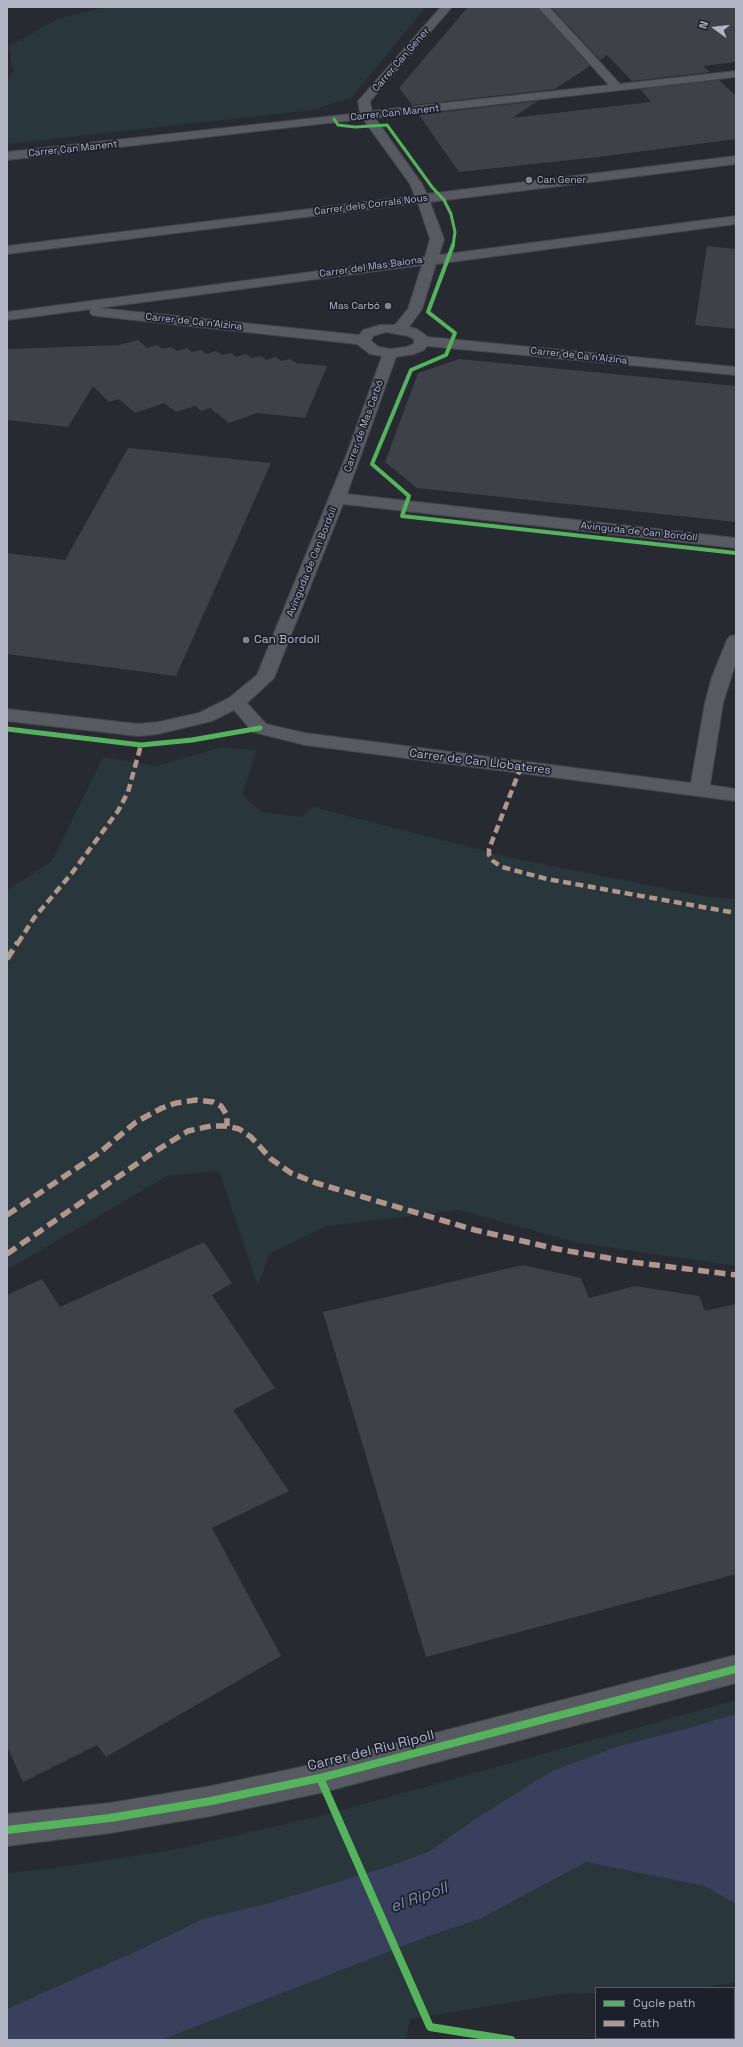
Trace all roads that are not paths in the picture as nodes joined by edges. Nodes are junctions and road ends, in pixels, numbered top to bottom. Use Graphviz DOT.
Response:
graph roads {
  1 [pos="448,7"];
  2 [pos="543,7"];
  3 [pos="736,74"];
  4 [pos="617,87"];
  5 [pos="366,116"];
  6 [pos="7,156"];
  7 [pos="736,160"];
  8 [pos="423,198"];
  9 [pos="736,220"];
  10 [pos="7,250"];
  11 [pos="432,259"];
  12 [pos="24,314"];
  13 [pos="7,316"];
  14 [pos="400,329"];
  15 [pos="363,340"];
  16 [pos="422,341"];
  17 [pos="390,353"];
  18 [pos="736,371"];
  19 [pos="337,498"];
  20 [pos="736,543"];
  21 [pos="736,640"];
  22 [pos="728,679"];
  23 [pos="236,702"];
  24 [pos="7,715"];
  25 [pos="700,790"];
  26 [pos="736,795"];
  27 [pos="736,1669"];
  28 [pos="7,1830"];
  1 -- 5 [label="street, Carrer Can Gener"];
  2 -- 4 [label="street"];
  3 -- 4 [label="street, Carrer Can Manent"];
  4 -- 5 [label="street, Carrer Can Manent"];
  5 -- 6 [label="street, Carrer Can Manent"];
  5 -- 8 [label="street"];
  7 -- 8 [label="street, Carrer dels Corrals Nous"];
  8 -- 10 [label="street, Carrer dels Corrals Nous"];
  8 -- 11 [label="street"];
  9 -- 11 [label="street, Carrer del Mas Baiona"];
  11 -- 12 [label="street, Carrer del Mas Baiona"];
  11 -- 14 [label="street"];
  12 -- 13 [label="street, Carrer del Mas Baiona"];
  12 -- 15 [label="street, Carrer de Ca n'Alzina"];
  14 -- 15 [label="street"];
  14 -- 16 [label="street"];
  15 -- 17 [label="street"];
  16 -- 17 [label="street"];
  16 -- 18 [label="street, Carrer de Ca n'Alzina"];
  17 -- 19 [label="street, Carrer de Mas Carbó"];
  19 -- 20 [label="street, Avinguda de Can Bordoll"];
  19 -- 23 [label="street, Avinguda de Can Bordoll"];
  21 -- 22 [label="street"];
  22 -- 25 [label="street"];
  23 -- 24 [label="street, Avinguda de Can Bordoll"];
  23 -- 25 [label="street, Carrer de Can Llobateres"];
  25 -- 26 [label="street, Carrer de Can Llobateres"];
  27 -- 28 [label="street, Carrer del Riu Ripoll"];
}
